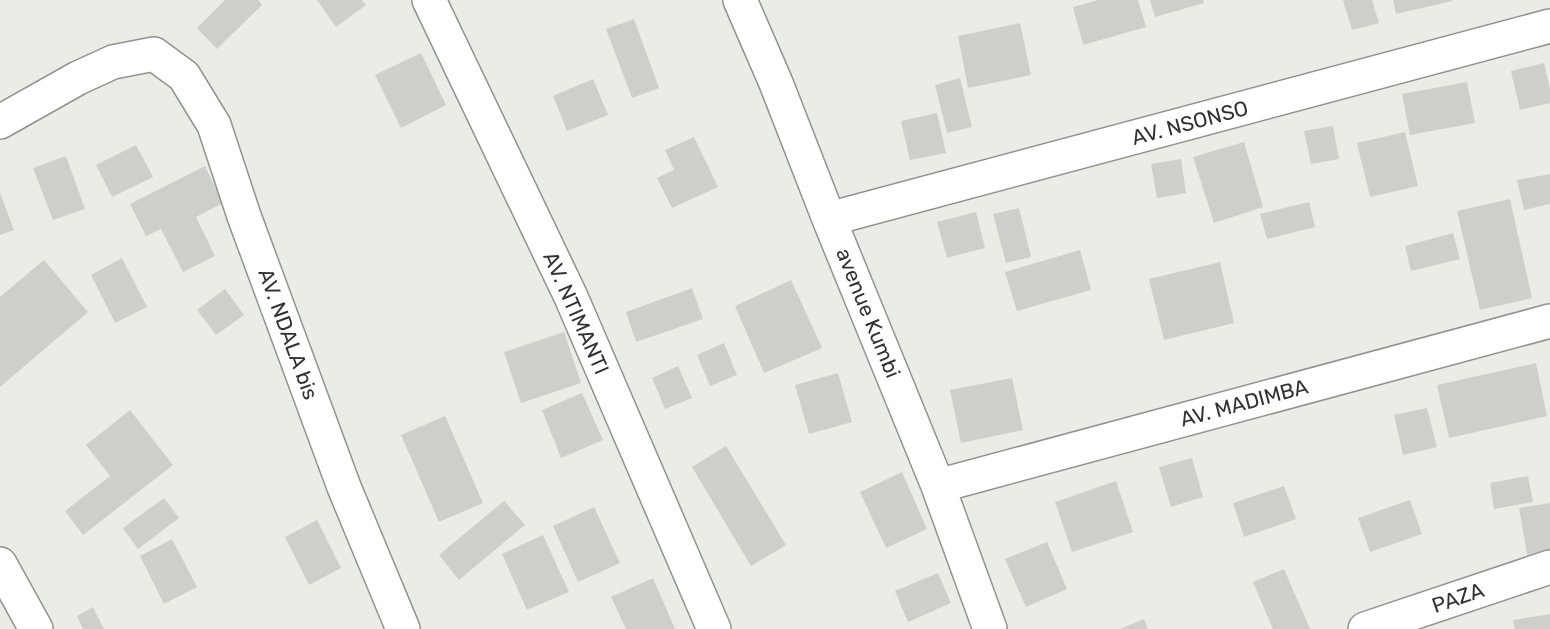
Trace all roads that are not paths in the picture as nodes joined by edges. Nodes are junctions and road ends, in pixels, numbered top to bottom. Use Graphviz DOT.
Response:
graph roads {
  1 [pos="429,0"];
  2 [pos="740,0"];
  3 [pos="1550,26"];
  4 [pos="0,122"];
  5 [pos="829,219"];
  6 [pos="1550,321"];
  7 [pos="938,486"];
  8 [pos="0,564"];
  9 [pos="1550,567"];
  10 [pos="36,629"];
  11 [pos="403,629"];
  12 [pos="714,629"];
  13 [pos="990,629"];
  14 [pos="1365,629"];
  1 -- 12 [label="street, AV. NTIMANTI"];
  2 -- 5 [label="street, avenue Kumbi"];
  3 -- 5 [label="street, AV. NSONSO"];
  4 -- 11 [label="street, AV. NDALA bis"];
  5 -- 7 [label="street, avenue Kumbi"];
  6 -- 7 [label="street, AV. MADIMBA"];
  7 -- 13 [label="street, avenue Kumbi"];
  8 -- 10 [label="street"];
  9 -- 14 [label="street, PAZA"];
}
